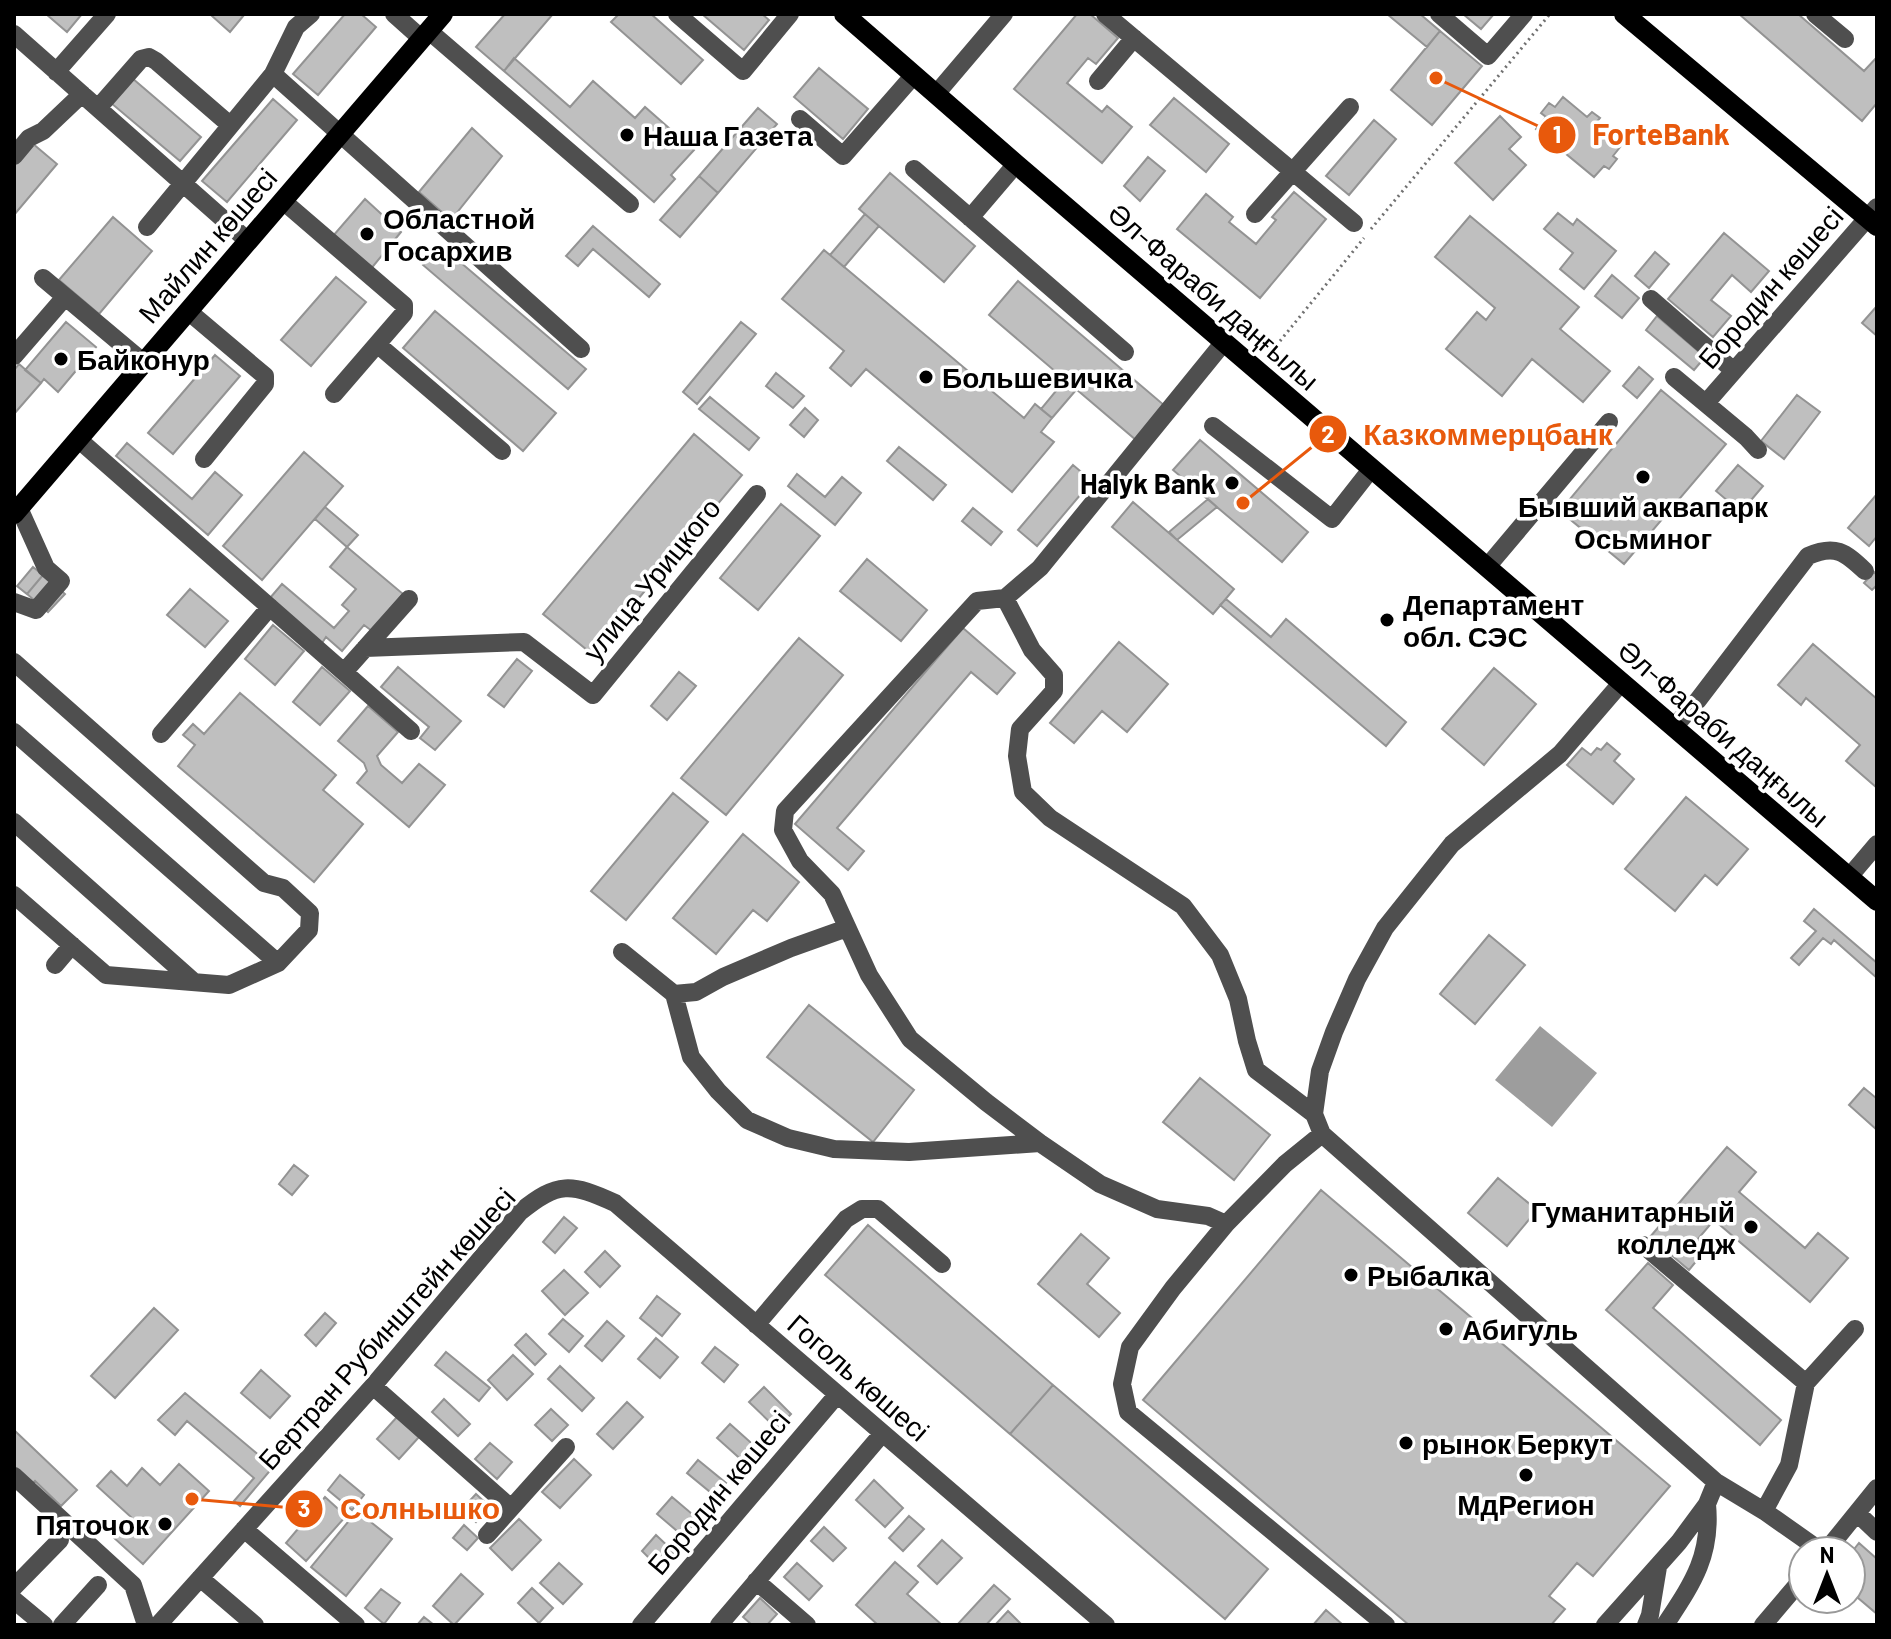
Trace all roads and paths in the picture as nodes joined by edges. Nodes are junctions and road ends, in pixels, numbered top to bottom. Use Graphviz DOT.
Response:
graph roads {
  1 [pos="107,14"];
  2 [pos="282,14"];
  3 [pos="394,14"];
  4 [pos="443,14"];
  5 [pos="677,14"];
  6 [pos="790,14"];
  7 [pos="844,14"];
  8 [pos="1004,14"];
  9 [pos="1105,14"];
  10 [pos="1439,14"];
  11 [pos="1524,14"];
  12 [pos="1550,14"];
  13 [pos="1624,14"];
  14 [pos="1815,14"];
  15 [pos="304,20"];
  16 [pos="14,34"];
  17 [pos="426,35"];
  18 [pos="1134,38"];
  19 [pos="1845,39"];
  20 [pos="56,72"];
  21 [pos="273,74"];
  22 [pos="914,75"];
  23 [pos="1098,81"];
  24 [pos="82,94"];
  25 [pos="936,94"];
  26 [pos="1350,107"];
  27 [pos="98,108"];
  28 [pos="800,119"];
  29 [pos="230,125"];
  30 [pos="340,134"];
  31 [pos="14,156"];
  32 [pos="1016,164"];
  33 [pos="914,169"];
  34 [pos="1292,172"];
  35 [pos="184,184"];
  36 [pos="283,201"];
  37 [pos="630,204"];
  38 [pos="1255,214"];
  39 [pos="1874,217"];
  40 [pos="970,218"];
  41 [pos="1354,223"];
  42 [pos="147,227"];
  43 [pos="248,241"];
  44 [pos="43,278"];
  45 [pos="65,297"];
  46 [pos="1651,299"];
  47 [pos="188,311"];
  48 [pos="1280,341"];
  49 [pos="1224,342"];
  50 [pos="377,344"];
  51 [pos="581,349"];
  52 [pos="1125,352"];
  53 [pos="14,356"];
  54 [pos="143,362"];
  55 [pos="1734,371"];
  56 [pos="1674,377"];
  57 [pos="334,394"];
  58 [pos="1706,403"];
  59 [pos="1609,422"];
  60 [pos="1213,426"];
  61 [pos="78,439"];
  62 [pos="1758,450"];
  63 [pos="502,451"];
  64 [pos="204,459"];
  65 [pos="1372,468"];
  66 [pos="757,494"];
  67 [pos="16,511"];
  68 [pos="1487,567"];
  69 [pos="1865,571"];
  70 [pos="1005,598"];
  71 [pos="409,599"];
  72 [pos="14,602"];
  73 [pos="270,607"];
  74 [pos="365,648"];
  75 [pos="14,662"];
  76 [pos="344,672"];
  77 [pos="1622,682"];
  78 [pos="1674,727"];
  79 [pos="411,731"];
  80 [pos="14,732"];
  81 [pos="161,734"];
  82 [pos="14,822"];
  83 [pos="1877,844"];
  84 [pos="1849,877"];
  85 [pos="1877,901"];
  86 [pos="18,906"];
  87 [pos="847,928"];
  88 [pos="72,945"];
  89 [pos="622,952"];
  90 [pos="278,963"];
  91 [pos="55,965"];
  92 [pos="194,982"];
  93 [pos="674,994"];
  94 [pos="1314,1114"];
  95 [pos="1322,1134"];
  96 [pos="1040,1143"];
  97 [pos="567,1187"];
  98 [pos="1226,1224"];
  99 [pos="1643,1245"];
  100 [pos="942,1264"];
  101 [pos="756,1325"];
  102 [pos="1855,1329"];
  103 [pos="1806,1383"];
  104 [pos="373,1386"];
  105 [pos="837,1395"];
  106 [pos="882,1434"];
  107 [pos="566,1447"];
  108 [pos="14,1476"];
  109 [pos="1716,1482"];
  110 [pos="1877,1488"];
  111 [pos="1707,1504"];
  112 [pos="511,1508"];
  113 [pos="1764,1511"];
  114 [pos="1857,1513"];
  115 [pos="244,1529"];
  116 [pos="1877,1532"];
  117 [pos="487,1535"];
  118 [pos="1800,1535"];
  119 [pos="1838,1535"];
  120 [pos="60,1540"];
  121 [pos="1658,1567"];
  122 [pos="200,1578"];
  123 [pos="756,1581"];
  124 [pos="98,1585"];
  125 [pos="14,1587"];
  126 [pos="1787,1597"];
  127 [pos="14,1600"];
  128 [pos="44,1625"];
  129 [pos="62,1625"];
  130 [pos="146,1625"];
  131 [pos="158,1625"];
  132 [pos="255,1625"];
  133 [pos="356,1625"];
  134 [pos="641,1625"];
  135 [pos="719,1625"];
  136 [pos="807,1625"];
  137 [pos="1106,1625"];
  138 [pos="1386,1625"];
  139 [pos="1605,1625"];
  140 [pos="1646,1625"];
  141 [pos="1665,1625"];
  142 [pos="1763,1625"];
  1 -- 20 [label="street"];
  2 -- 15 [label="street"];
  3 -- 17 [label="street"];
  4 -- 17 [label="main road, Майлин көшесі"];
  5 -- 6 [label="street"];
  7 -- 22 [label="main road, Әл-Фараби даңғылы"];
  8 -- 25 [label="street"];
  9 -- 18 [label="street"];
  10 -- 11 [label="street"];
  12 -- 48 [label="path"];
  13 -- 39 [label="main road"];
  14 -- 19 [label="street"];
  15 -- 21 [label="street"];
  16 -- 20 [label="street"];
  17 -- 30 [label="main road, Майлин көшесі"];
  17 -- 37 [label="street"];
  18 -- 23 [label="street"];
  18 -- 34 [label="street"];
  20 -- 24 [label="street"];
  21 -- 29 [label="street"];
  21 -- 30 [label="street"];
  22 -- 25 [label="main road, Әл-Фараби даңғылы"];
  22 -- 28 [label="street"];
  24 -- 27 [label="street"];
  24 -- 31 [label="street"];
  25 -- 32 [label="main road, Әл-Фараби даңғылы"];
  26 -- 34 [label="street"];
  27 -- 29 [label="street"];
  27 -- 35 [label="street"];
  29 -- 35 [label="street"];
  30 -- 36 [label="main road, Майлин көшесі"];
  30 -- 51 [label="street"];
  32 -- 40 [label="street"];
  32 -- 49 [label="main road, Әл-Фараби даңғылы"];
  33 -- 40 [label="street"];
  34 -- 38 [label="street"];
  34 -- 41 [label="street"];
  35 -- 42 [label="street"];
  35 -- 43 [label="street"];
  36 -- 43 [label="main road, Майлин көшесі"];
  36 -- 50 [label="street"];
  39 -- 55 [label="street, Бородин көшесі"];
  40 -- 52 [label="street"];
  43 -- 47 [label="main road, Майлин көшесі"];
  44 -- 45 [label="street"];
  45 -- 53 [label="street"];
  45 -- 54 [label="street"];
  46 -- 55 [label="street"];
  47 -- 54 [label="main road, Майлин көшесі"];
  47 -- 64 [label="street"];
  49 -- 65 [label="main road, Әл-Фараби даңғылы"];
  49 -- 70 [label="street"];
  50 -- 57 [label="street"];
  50 -- 63 [label="street"];
  54 -- 61 [label="main road, Майлин көшесі"];
  55 -- 58 [label="street, Бородин көшесі"];
  56 -- 58 [label="street"];
  58 -- 62 [label="street"];
  59 -- 68 [label="street"];
  60 -- 65 [label="street"];
  61 -- 67 [label="main road, Майлин көшесі"];
  61 -- 73 [label="street"];
  65 -- 68 [label="main road, Әл-Фараби даңғылы"];
  66 -- 74 [label="street, улица Урицкого"];
  67 -- 72 [label="street"];
  68 -- 77 [label="main road, Әл-Фараби даңғылы"];
  69 -- 78 [label="street"];
  70 -- 87 [label="street"];
  70 -- 94 [label="street"];
  71 -- 74 [label="street"];
  73 -- 76 [label="street"];
  73 -- 81 [label="street"];
  74 -- 76 [label="street"];
  75 -- 90 [label="street"];
  76 -- 79 [label="street"];
  77 -- 78 [label="main road, Әл-Фараби даңғылы"];
  77 -- 94 [label="street"];
  78 -- 84 [label="main road, Әл-Фараби даңғылы"];
  80 -- 90 [label="street"];
  82 -- 92 [label="street"];
  83 -- 84 [label="street"];
  84 -- 85 [label="main road, Әл-Фараби даңғылы"];
  86 -- 88 [label="street"];
  87 -- 93 [label="street"];
  87 -- 96 [label="street"];
  88 -- 91 [label="street"];
  88 -- 92 [label="street"];
  89 -- 93 [label="street"];
  90 -- 92 [label="street"];
  93 -- 96 [label="street"];
  94 -- 95 [label="street"];
  95 -- 98 [label="street"];
  95 -- 109 [label="street"];
  96 -- 98 [label="street"];
  97 -- 101 [label="street, Гоголь көшесі"];
  97 -- 104 [label="street, Бертран Рубинштейн көшесі"];
  98 -- 138 [label="street"];
  99 -- 103 [label="street"];
  100 -- 101 [label="street"];
  101 -- 105 [label="street, Гоголь көшесі"];
  102 -- 103 [label="street"];
  103 -- 113 [label="street"];
  104 -- 112 [label="street"];
  104 -- 115 [label="street, Бертран Рубинштейн көшесі"];
  105 -- 106 [label="street, Гоголь көшесі"];
  105 -- 134 [label="street, Бородин көшесі"];
  106 -- 123 [label="street"];
  106 -- 137 [label="street, Гоголь көшесі"];
  107 -- 112 [label="street"];
  108 -- 130 [label="street"];
  109 -- 111 [label="street"];
  109 -- 113 [label="street"];
  110 -- 114 [label="street"];
  111 -- 121 [label="street"];
  111 -- 141 [label="street"];
  112 -- 117 [label="street"];
  113 -- 118 [label="street"];
  114 -- 116 [label="street"];
  114 -- 119 [label="street"];
  115 -- 122 [label="street, Бертран Рубинштейн көшесі"];
  115 -- 133 [label="street"];
  120 -- 125 [label="street"];
  121 -- 139 [label="street"];
  121 -- 140 [label="street"];
  122 -- 131 [label="street, Бертран Рубинштейн көшесі"];
  122 -- 132 [label="street"];
  123 -- 135 [label="street"];
  123 -- 136 [label="street"];
  124 -- 129 [label="street"];
  126 -- 142 [label="street"];
  127 -- 128 [label="street"];
}
